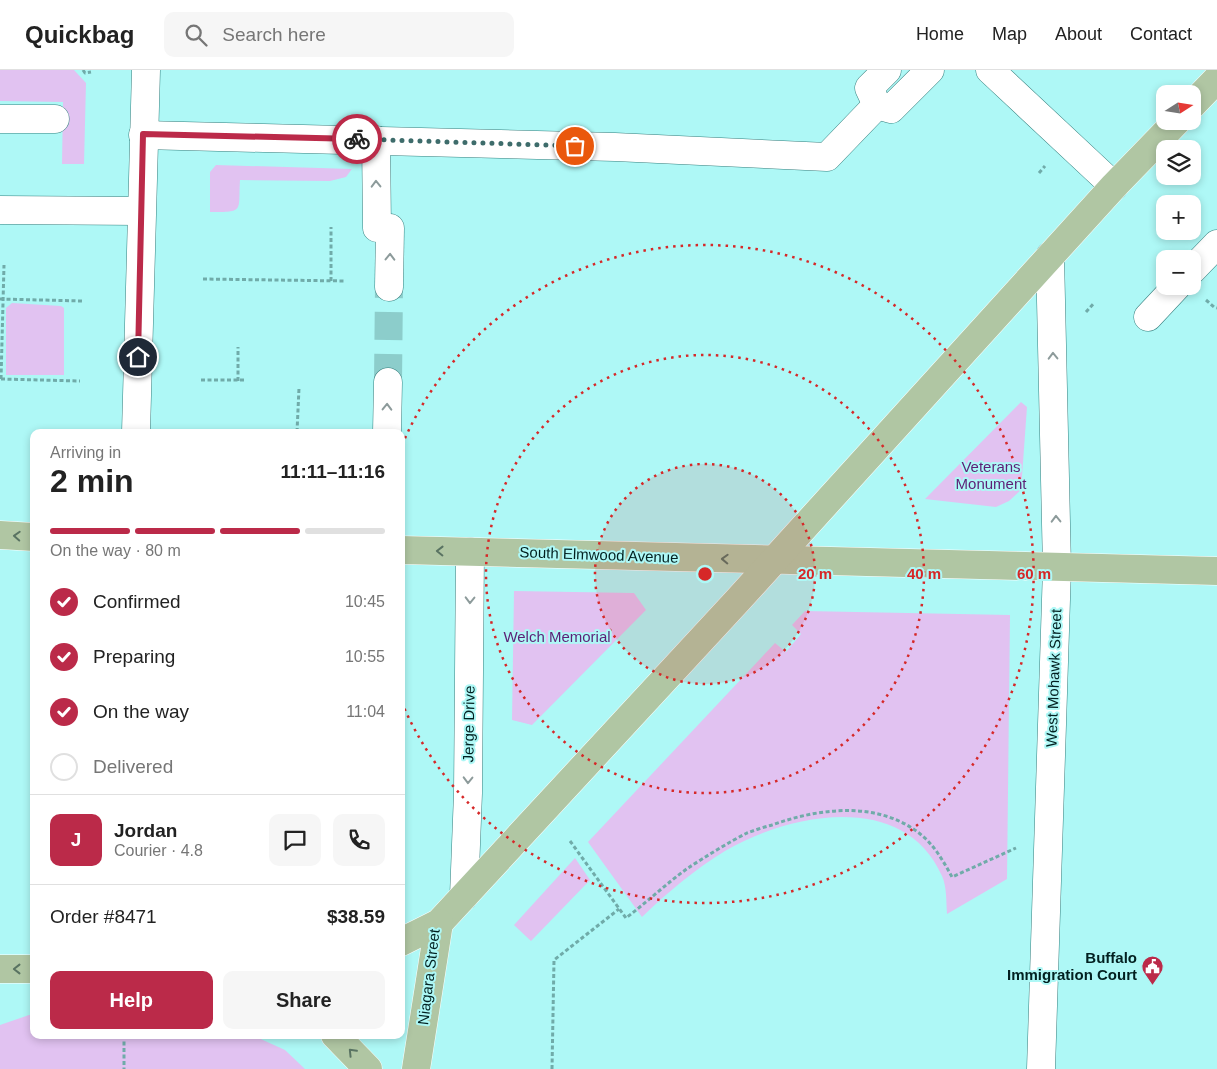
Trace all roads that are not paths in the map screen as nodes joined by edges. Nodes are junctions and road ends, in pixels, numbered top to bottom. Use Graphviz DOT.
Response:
graph roads {
  1 [pos="146,70"];
  2 [pos="887,70"];
  3 [pos="930,70"];
  4 [pos="990,70"];
  5 [pos="1217,79"];
  6 [pos="1201,95"];
  7 [pos="877,105"];
  8 [pos="55,119"];
  9 [pos="0,120"];
  10 [pos="1168,130"];
  11 [pos="143,134"];
  12 [pos="376,140"];
  13 [pos="1114,186"];
  14 [pos="0,210"];
  15 [pos="141,211"];
  16 [pos="1217,244"];
  17 [pos="1050,256"];
  18 [pos="1201,261"];
  19 [pos="389,287"];
  20 [pos="1169,295"];
  21 [pos="1148,317"];
  22 [pos="388,382"];
  23 [pos="136,429"];
  24 [pos="387,429"];
  25 [pos="0,535"];
  26 [pos="30,537"];
  27 [pos="405,550"];
  28 [pos="470,552"];
  29 [pos="773,560"];
  30 [pos="1057,568"];
  31 [pos="1217,571"];
  32 [pos="464,896"];
  33 [pos="439,922"];
  34 [pos="405,940"];
  35 [pos="0,969"];
  36 [pos="30,969"];
  37 [pos="339,1039"];
  38 [pos="368,1069"];
  39 [pos="416,1069"];
  40 [pos="1041,1069"];
  1 -- 11 [label="street"];
  2 -- 7 [label="street"];
  3 -- 7 [label="street"];
  4 -- 13 [label="street"];
  5 -- 6 [label="main road"];
  7 -- 12 [label="street"];
  8 -- 9 [label="street"];
  10 -- 13 [label="main road"];
  11 -- 12 [label="street"];
  11 -- 15 [label="street"];
  19 -- 12 [label="street, one-way"];
  13 -- 17 [label="main road"];
  14 -- 15 [label="street"];
  15 -- 23 [label="street"];
  16 -- 18 [label="street"];
  17 -- 29 [label="main road"];
  30 -- 17 [label="street, West Mohawk Street, one-way"];
  20 -- 21 [label="street"];
  24 -- 22 [label="street, one-way"];
  26 -- 25 [label="main road, one-way"];
  28 -- 27 [label="main road, South Elmwood Avenue, one-way"];
  29 -- 28 [label="main road, South Elmwood Avenue, one-way"];
  28 -- 32 [label="street, Jerge Drive, one-way"];
  29 -- 30 [label="main road, South Elmwood Avenue"];
  29 -- 32 [label="main road"];
  30 -- 31 [label="main road, South Elmwood Avenue"];
  30 -- 40 [label="street, West Mohawk Street"];
  32 -- 33 [label="main road"];
  33 -- 34 [label="main road, Niagara Street"];
  33 -- 39 [label="main road, Niagara Street"];
  36 -- 35 [label="main road, one-way"];
  38 -- 37 [label="main road, one-way"];
}
